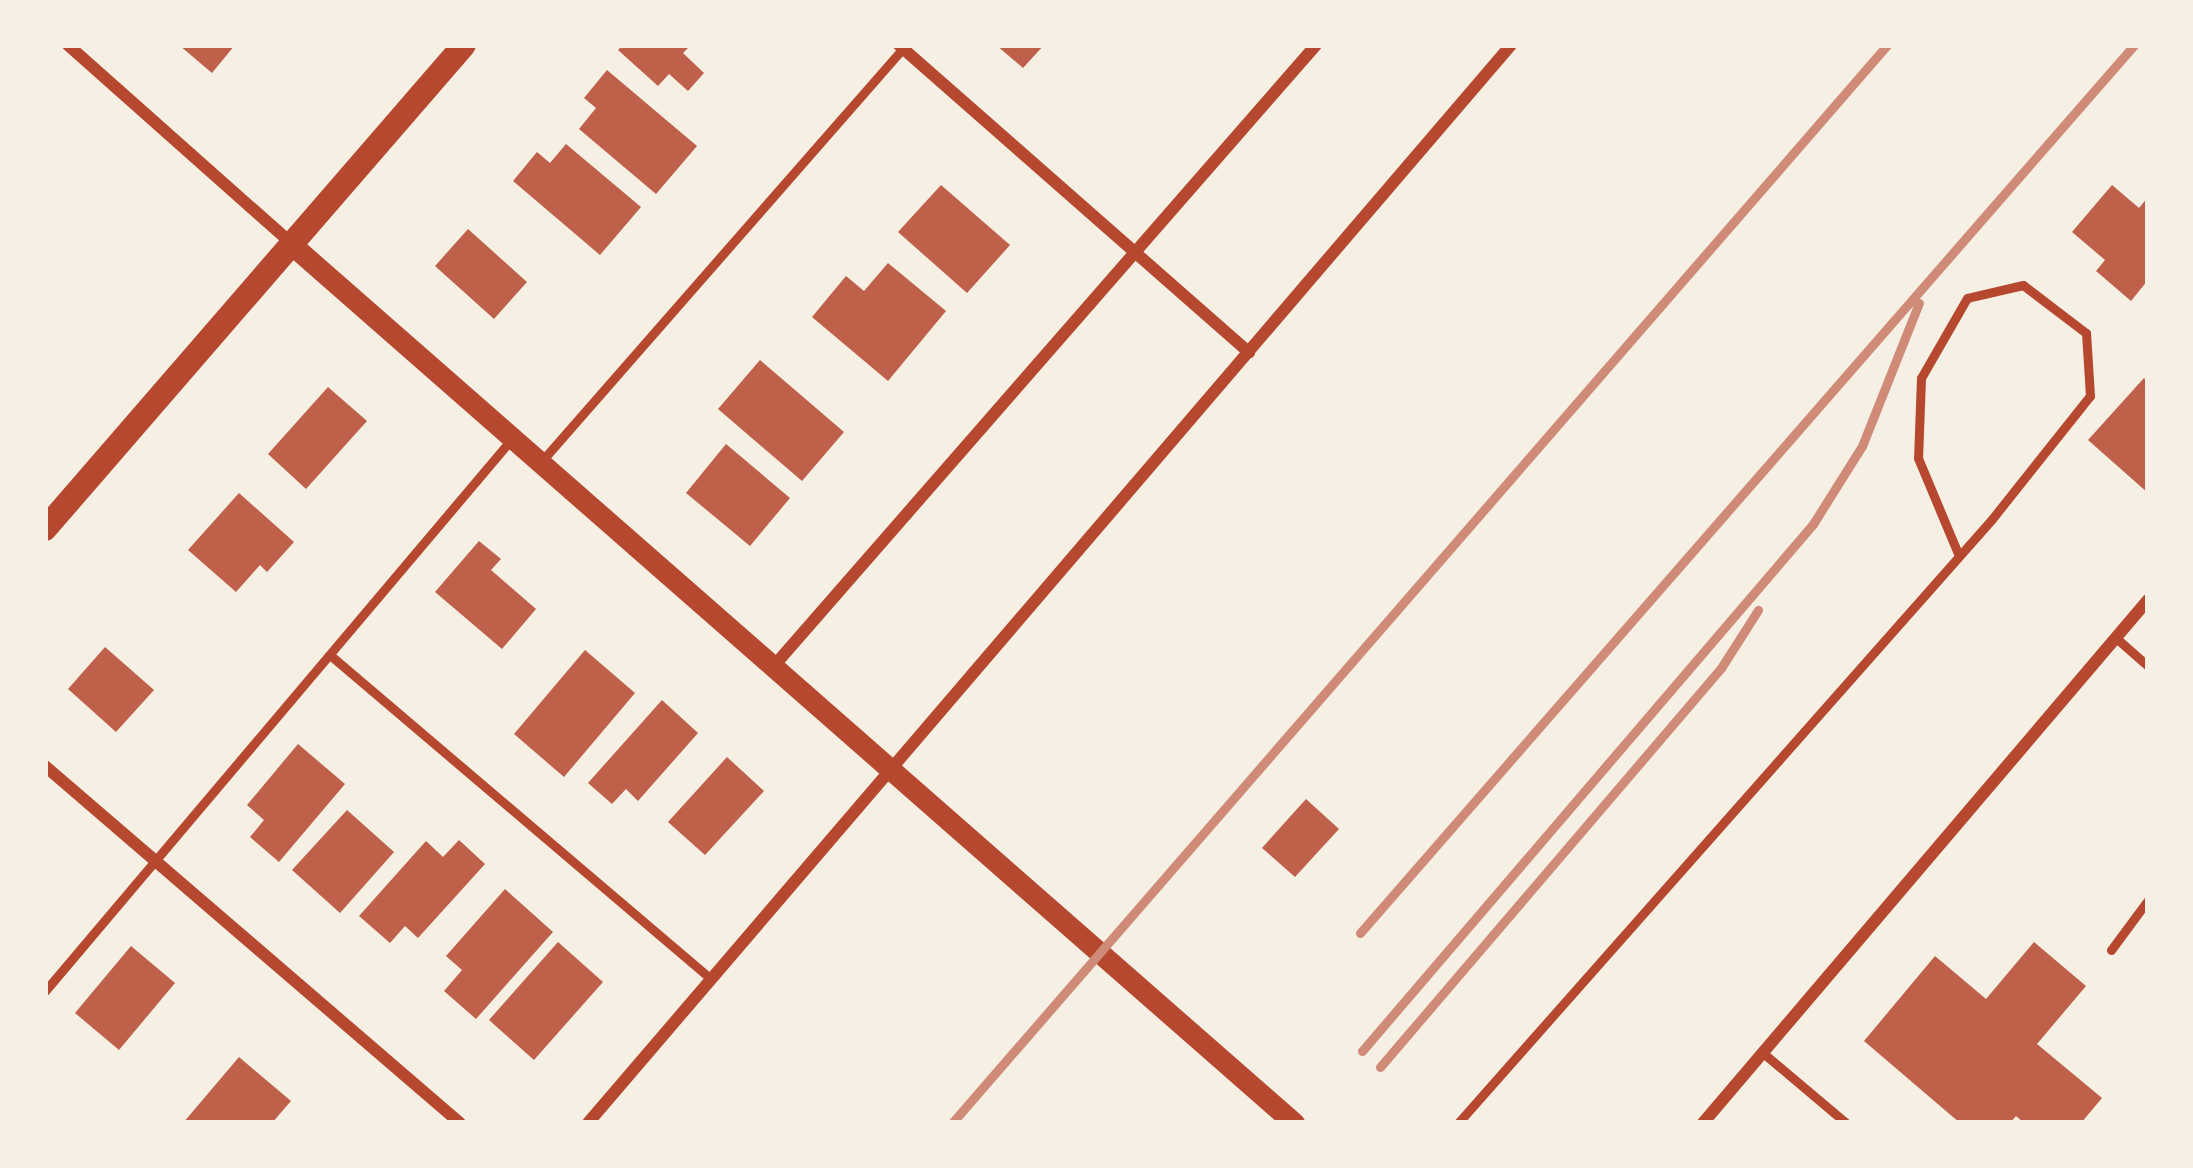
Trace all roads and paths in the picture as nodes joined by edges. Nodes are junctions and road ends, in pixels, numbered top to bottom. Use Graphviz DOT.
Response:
graph roads {
  1 [pos="68,45"];
  2 [pos="464,45"];
  3 [pos="1316,45"];
  4 [pos="1511,45"];
  5 [pos="902,46"];
  6 [pos="291,244"];
  7 [pos="1138,253"];
  8 [pos="1250,352"];
  9 [pos="512,439"];
  10 [pos="540,464"];
  11 [pos="45,529"];
  12 [pos="1959,556"];
  13 [pos="2148,600"];
  14 [pos="2116,638"];
  15 [pos="330,655"];
  16 [pos="2148,665"];
  17 [pos="772,668"];
  18 [pos="45,766"];
  19 [pos="891,770"];
  20 [pos="156,861"];
  21 [pos="2148,900"];
  22 [pos="2111,950"];
  23 [pos="711,980"];
  24 [pos="45,991"];
  25 [pos="1762,1053"];
  26 [pos="460,1123"];
  27 [pos="588,1123"];
  28 [pos="1294,1123"];
  29 [pos="1458,1123"];
  30 [pos="1702,1123"];
  31 [pos="1846,1123"];
  1 -- 6 [label="street"];
  2 -- 6 [label="main road"];
  3 -- 7 [label="street"];
  4 -- 8 [label="street"];
  5 -- 7 [label="street"];
  5 -- 10 [label="lane"];
  6 -- 9 [label="street"];
  6 -- 11 [label="main road"];
  7 -- 8 [label="street"];
  7 -- 17 [label="street"];
  8 -- 19 [label="street"];
  9 -- 10 [label="street"];
  9 -- 15 [label="lane"];
  10 -- 17 [label="street"];
  12 -- 12 [label="lane"];
  12 -- 29 [label="lane"];
  13 -- 14 [label="street"];
  14 -- 16 [label="lane"];
  14 -- 25 [label="street"];
  15 -- 20 [label="lane"];
  15 -- 23 [label="lane"];
  17 -- 19 [label="street"];
  18 -- 20 [label="street"];
  19 -- 23 [label="street"];
  19 -- 28 [label="street"];
  20 -- 24 [label="lane"];
  20 -- 26 [label="street"];
  21 -- 22 [label="lane"];
  23 -- 27 [label="street"];
  25 -- 30 [label="street"];
  25 -- 31 [label="lane"];
}
